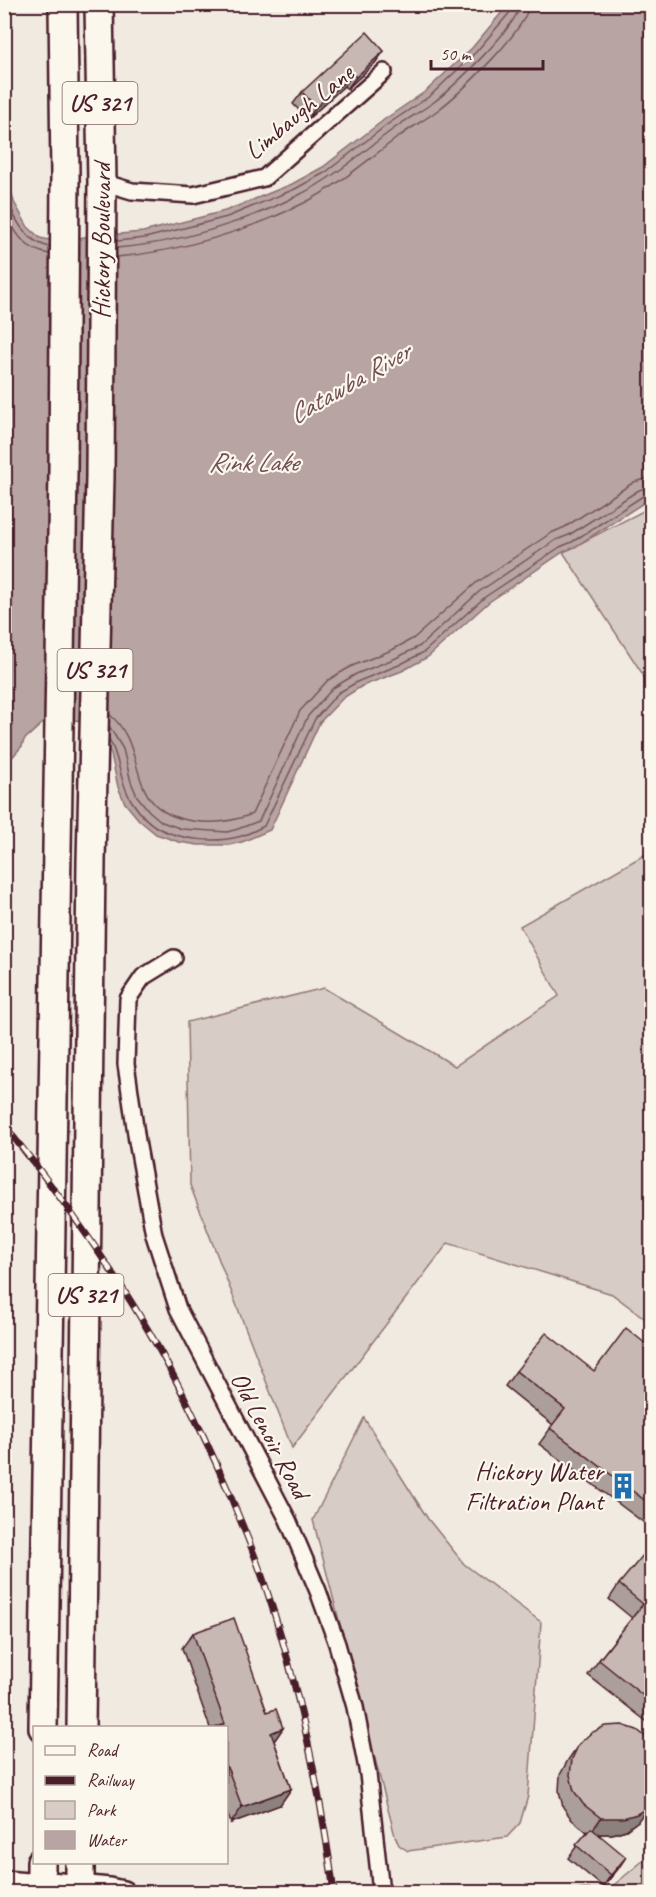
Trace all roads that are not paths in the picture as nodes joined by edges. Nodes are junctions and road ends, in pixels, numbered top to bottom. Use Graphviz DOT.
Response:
graph roads {
  1 [pos="63,4"];
  2 [pos="99,4"];
  3 [pos="384,72"];
  4 [pos="101,191"];
  5 [pos="174,958"];
  6 [pos="43,1726"];
  7 [pos="81,1726"];
  8 [pos="4,1879"];
  9 [pos="41,1879"];
  10 [pos="80,1880"];
  11 [pos="123,1893"];
  12 [pos="381,1893"];
  1 -- 6 [label="highway, Hickory Boulevard / US 321"];
  2 -- 4 [label="highway, Hickory Boulevard / US 321"];
  3 -- 4 [label="street, Limbaugh Lane"];
  4 -- 7 [label="highway, Hickory Boulevard / US 321"];
  5 -- 12 [label="street, Old Lenoir Road"];
  8 -- 9 [label="street"];
  9 -- 10 [label="main road"];
  10 -- 11 [label="main road"];
}
